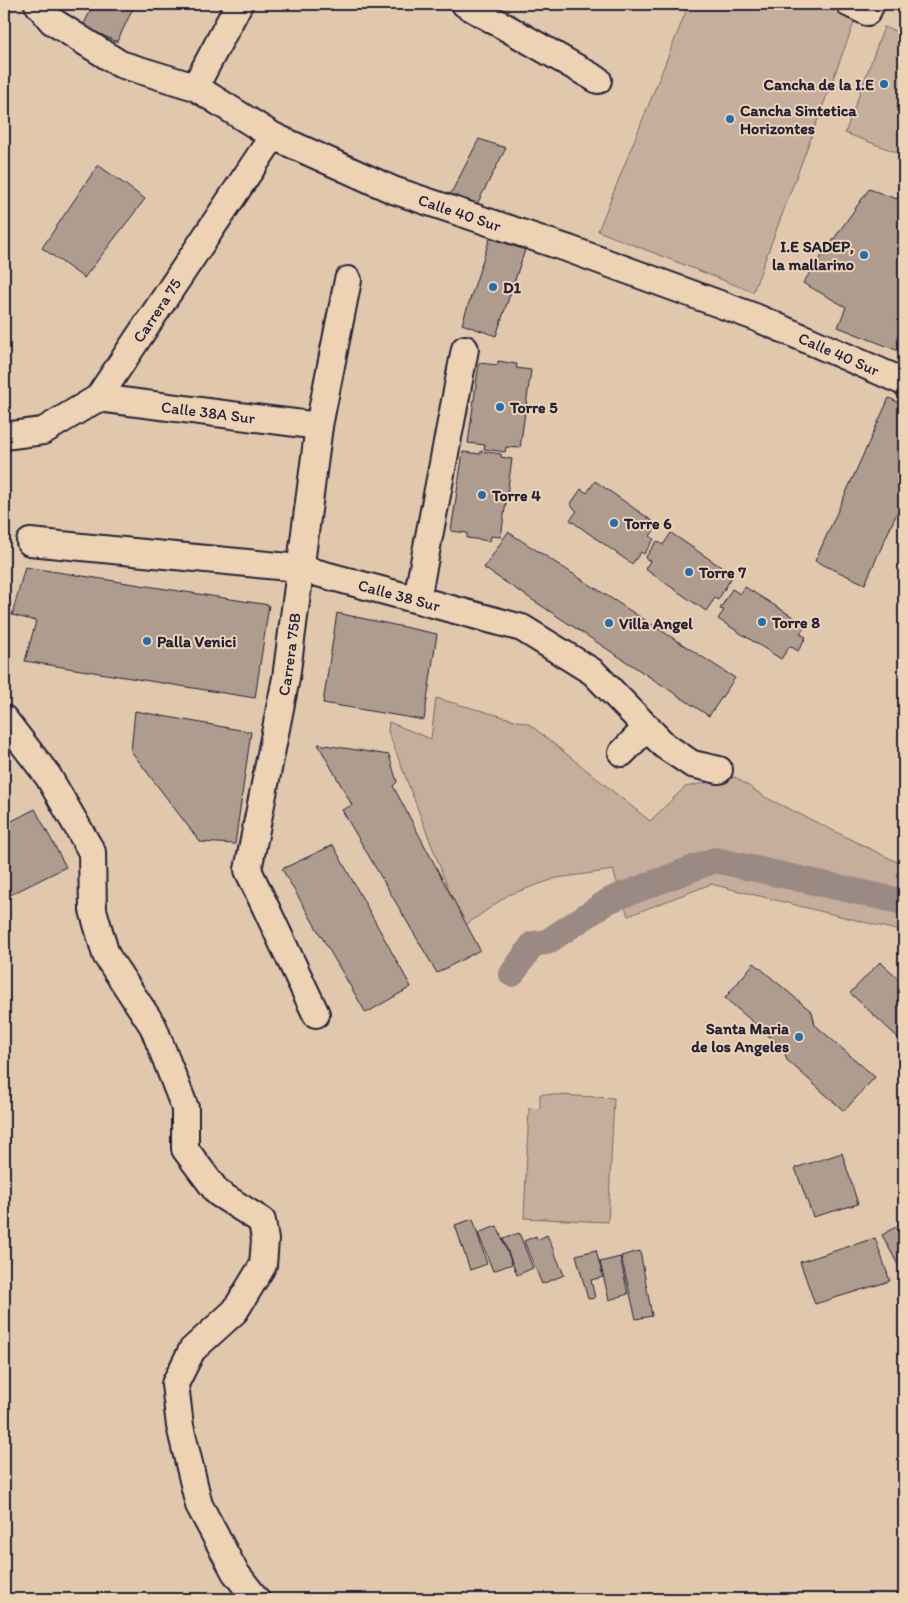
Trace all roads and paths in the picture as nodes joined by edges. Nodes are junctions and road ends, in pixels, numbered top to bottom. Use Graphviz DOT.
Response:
graph roads {
  1 [pos="38,4"];
  2 [pos="240,4"];
  3 [pos="465,4"];
  4 [pos="598,80"];
  5 [pos="195,87"];
  6 [pos="273,136"];
  7 [pos="348,280"];
  8 [pos="466,349"];
  9 [pos="904,382"];
  10 [pos="98,398"];
  11 [pos="319,426"];
  12 [pos="4,436"];
  13 [pos="30,542"];
  14 [pos="299,568"];
  15 [pos="417,599"];
  16 [pos="4,719"];
  17 [pos="647,727"];
  18 [pos="622,753"];
  19 [pos="719,770"];
  20 [pos="316,1014"];
  21 [pos="256,1599"];
  1 -- 5 [label="street, Calle 40 Sur"];
  2 -- 5 [label="street"];
  3 -- 4 [label="street"];
  5 -- 6 [label="street, Calle 40 Sur"];
  6 -- 9 [label="street, Calle 40 Sur"];
  6 -- 10 [label="street, Carrera 75"];
  7 -- 11 [label="street, Carrera 75B"];
  8 -- 15 [label="street"];
  10 -- 11 [label="street, Calle 38A Sur"];
  10 -- 12 [label="street, Carrera 75"];
  11 -- 14 [label="street, Carrera 75B"];
  13 -- 14 [label="street, Calle 38 Sur"];
  14 -- 15 [label="street, Calle 38 Sur"];
  14 -- 20 [label="street, Carrera 75B"];
  15 -- 17 [label="street, Calle 38 Sur"];
  16 -- 21 [label="street"];
  17 -- 18 [label="street"];
  17 -- 19 [label="street, Calle 38 Sur"];
}
